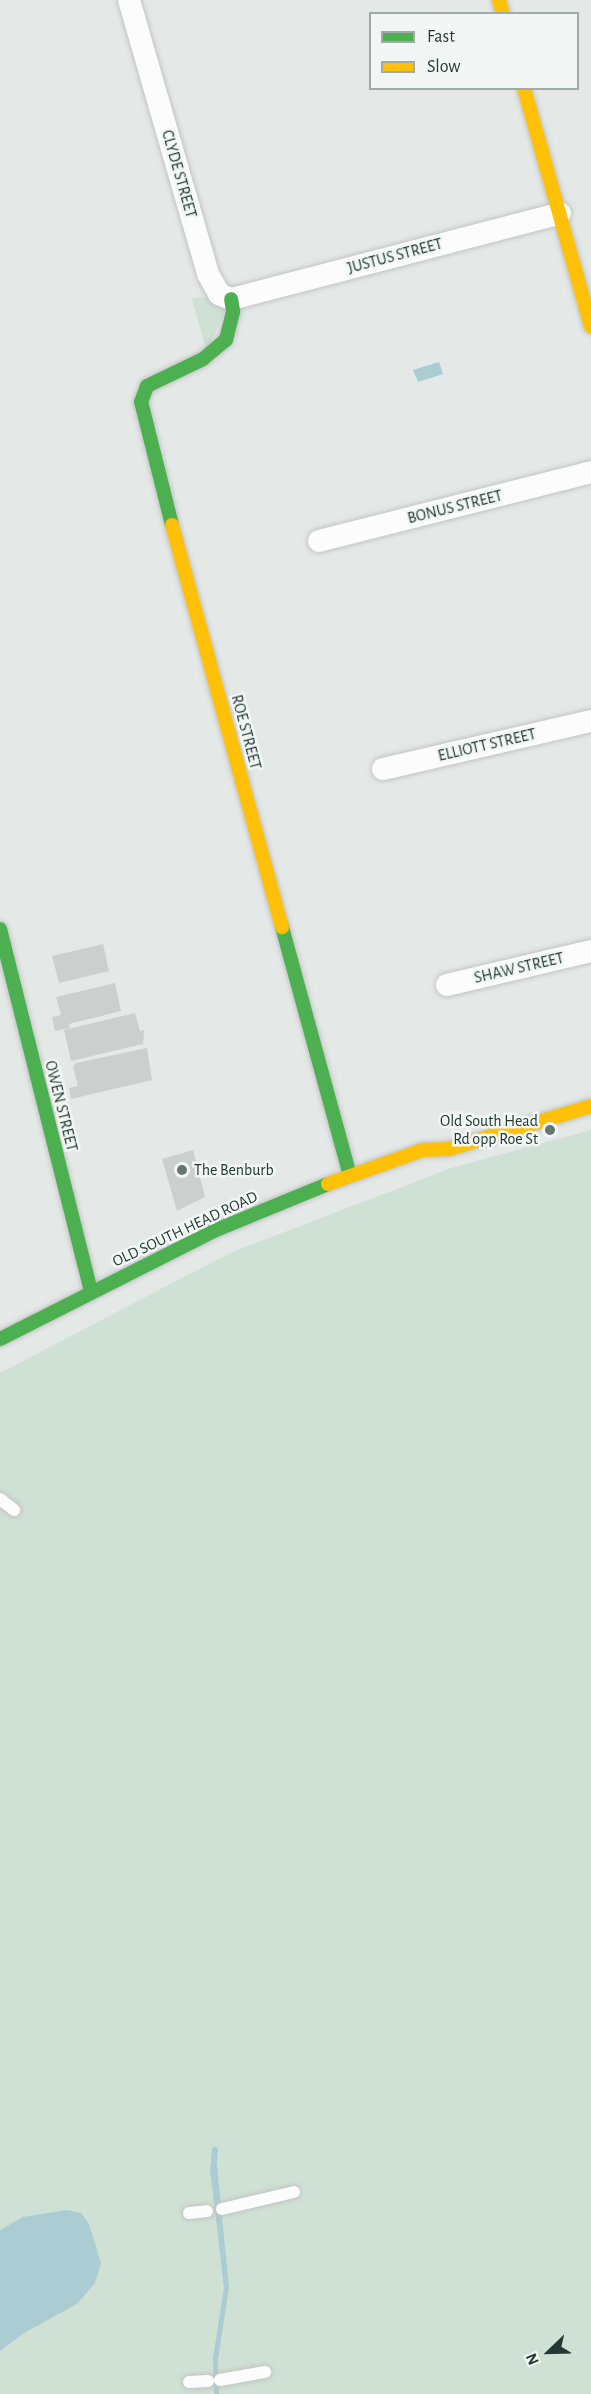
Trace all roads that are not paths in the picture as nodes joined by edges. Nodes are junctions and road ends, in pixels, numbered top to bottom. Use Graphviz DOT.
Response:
graph roads {
  1 [pos="129,0"];
  2 [pos="525,90"];
  3 [pos="560,213"];
  4 [pos="231,299"];
  5 [pos="591,327"];
  6 [pos="591,472"];
  7 [pos="319,541"];
  8 [pos="591,721"];
  9 [pos="383,769"];
  10 [pos="0,929"];
  11 [pos="591,951"];
  12 [pos="447,985"];
  13 [pos="591,1092"];
  14 [pos="560,1100"];
  15 [pos="591,1106"];
  16 [pos="442,1134"];
  17 [pos="423,1150"];
  18 [pos="350,1175"];
  19 [pos="91,1292"];
  20 [pos="0,1340"];
  21 [pos="0,1499"];
  22 [pos="14,1510"];
  23 [pos="294,2192"];
  24 [pos="222,2209"];
  25 [pos="207,2211"];
  26 [pos="189,2213"];
  27 [pos="266,2372"];
  28 [pos="189,2382"];
  1 -- 4 [label="street, CLYDE STREET"];
  2 -- 3 [label="street"];
  3 -- 4 [label="street, JUSTUS STREET"];
  3 -- 5 [label="street"];
  4 -- 18 [label="street, ROE STREET"];
  6 -- 7 [label="street, BONUS STREET"];
  8 -- 9 [label="street, ELLIOTT STREET"];
  10 -- 19 [label="street, OWEN STREET"];
  11 -- 12 [label="street, SHAW STREET"];
  13 -- 14 [label="street"];
  15 -- 17 [label="street, OLD SOUTH HEAD ROAD"];
  16 -- 17 [label="street, OLD SOUTH HEAD ROAD"];
  17 -- 18 [label="street, OLD SOUTH HEAD ROAD"];
  18 -- 19 [label="street, OLD SOUTH HEAD ROAD"];
  19 -- 20 [label="street, OLD SOUTH HEAD ROAD"];
  21 -- 22 [label="lane"];
  23 -- 24 [label="lane"];
  25 -- 26 [label="lane"];
  27 -- 28 [label="lane"];
}
